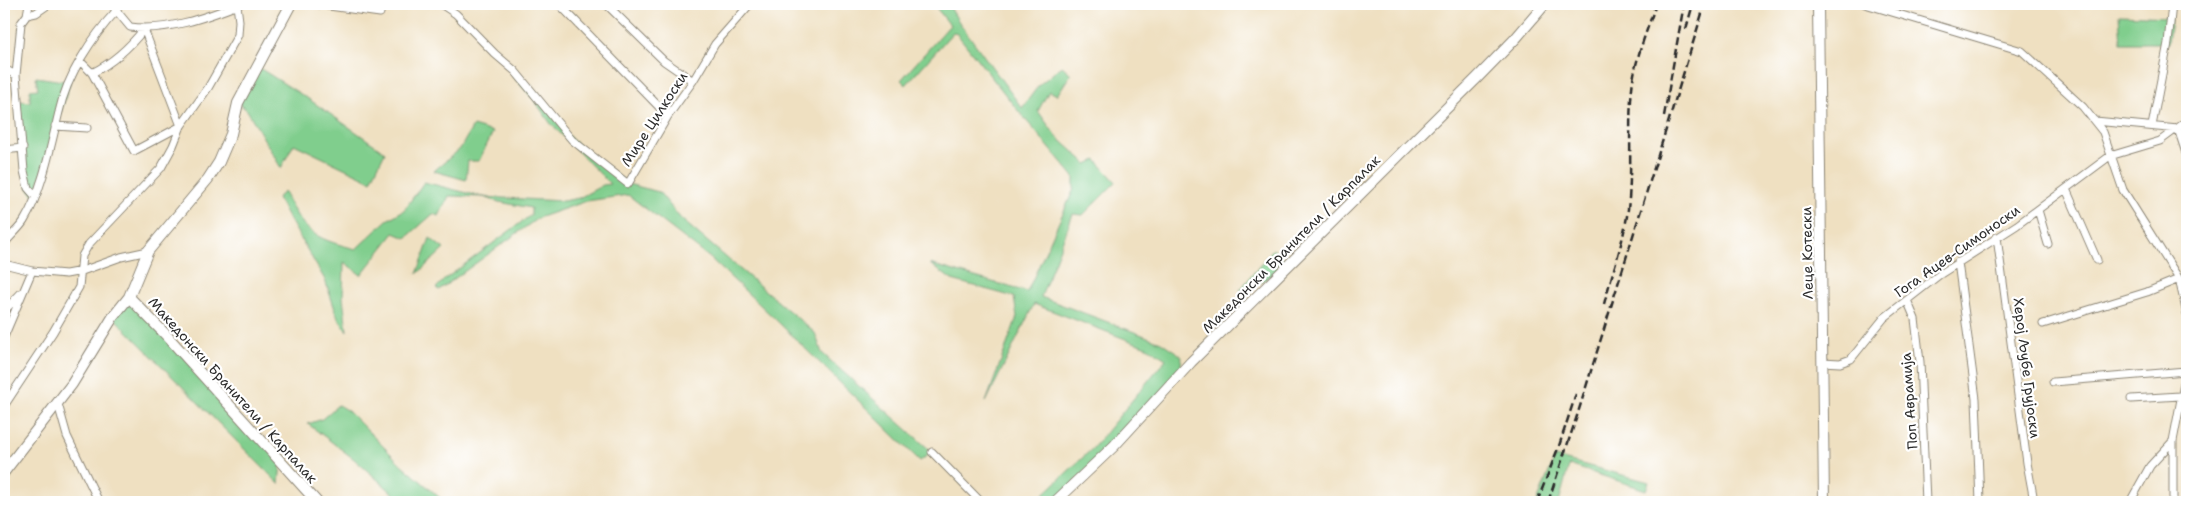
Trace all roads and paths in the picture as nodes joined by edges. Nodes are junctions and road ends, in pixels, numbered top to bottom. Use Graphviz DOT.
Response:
graph roads {
  1 [pos="29,4"];
  2 [pos="49,4"];
  3 [pos="111,4"];
  4 [pos="239,4"];
  5 [pos="291,4"];
  6 [pos="315,4"];
  7 [pos="441,4"];
  8 [pos="559,4"];
  9 [pos="606,4"];
  10 [pos="750,4"];
  11 [pos="1544,4"];
  12 [pos="1818,4"];
  13 [pos="1865,4"];
  14 [pos="2172,4"];
  15 [pos="118,7"];
  16 [pos="380,13"];
  17 [pos="26,15"];
  18 [pos="144,29"];
  19 [pos="80,61"];
  20 [pos="4,69"];
  21 [pos="92,73"];
  22 [pos="16,75"];
  23 [pos="694,82"];
  24 [pos="668,116"];
  25 [pos="2095,121"];
  26 [pos="2187,121"];
  27 [pos="56,126"];
  28 [pos="181,126"];
  29 [pos="2152,126"];
  30 [pos="2187,127"];
  31 [pos="87,128"];
  32 [pos="2178,129"];
  33 [pos="23,148"];
  34 [pos="4,150"];
  35 [pos="2110,156"];
  36 [pos="2187,156"];
  37 [pos="2066,189"];
  38 [pos="35,196"];
  39 [pos="2038,210"];
  40 [pos="1997,237"];
  41 [pos="4,244"];
  42 [pos="2048,244"];
  43 [pos="148,251"];
  44 [pos="2098,260"];
  45 [pos="1958,262"];
  46 [pos="4,264"];
  47 [pos="82,271"];
  48 [pos="32,272"];
  49 [pos="2179,279"];
  50 [pos="2187,286"];
  51 [pos="24,289"];
  52 [pos="129,297"];
  53 [pos="1906,300"];
  54 [pos="4,311"];
  55 [pos="2187,314"];
  56 [pos="12,319"];
  57 [pos="2043,324"];
  58 [pos="4,337"];
  59 [pos="1822,362"];
  60 [pos="2187,370"];
  61 [pos="2053,382"];
  62 [pos="2180,396"];
  63 [pos="2132,399"];
  64 [pos="58,404"];
  65 [pos="4,406"];
  66 [pos="2173,440"];
  67 [pos="932,452"];
  68 [pos="4,472"];
  69 [pos="2034,501"];
  70 [pos="99,502"];
  71 [pos="317,502"];
  72 [pos="981,502"];
  73 [pos="1055,502"];
  74 [pos="1824,502"];
  75 [pos="1926,502"];
  76 [pos="1980,502"];
  77 [pos="2130,502"];
  78 [pos="2173,502"];
  1 -- 17 [label="street"];
  2 -- 17 [label="street"];
  3 -- 15 [label="street"];
  4 -- 18 [label="street"];
  4 -- 28 [label="street"];
  5 -- 43 [label="main road"];
  6 -- 16 [label="street"];
  7 -- 24 [label="street, Мире Цилкоски"];
  8 -- 24 [label="street"];
  9 -- 23 [label="street"];
  10 -- 23 [label="street, Мире Цилкоски"];
  11 -- 73 [label="main road, Македонски Бранители / Карпалак"];
  12 -- 59 [label="main road, Леце Котески"];
  13 -- 25 [label="street"];
  14 -- 29 [label="street"];
  15 -- 18 [label="street"];
  15 -- 19 [label="street"];
  17 -- 22 [label="street"];
  18 -- 21 [label="street"];
  18 -- 28 [label="street"];
  19 -- 21 [label="street"];
  19 -- 27 [label="street"];
  20 -- 22 [label="street"];
  21 -- 28 [label="street"];
  22 -- 33 [label="street"];
  23 -- 24 [label="street, Мире Цилкоски"];
  25 -- 29 [label="street, Гога Ацев-Симоноски"];
  25 -- 35 [label="street"];
  26 -- 32 [label="street, Гога Ацев-Симоноски"];
  27 -- 31 [label="street"];
  27 -- 38 [label="street"];
  28 -- 47 [label="street"];
  29 -- 32 [label="street, Гога Ацев-Симоноски"];
  30 -- 32 [label="street, Гога Ацев-Симоноски"];
  32 -- 35 [label="street, Гога Ацев-Симоноски"];
  32 -- 36 [label="street"];
  33 -- 34 [label="street"];
  33 -- 38 [label="street"];
  35 -- 37 [label="street, Гога Ацев-Симоноски"];
  35 -- 49 [label="street"];
  37 -- 39 [label="street, Гога Ацев-Симоноски"];
  37 -- 44 [label="street"];
  38 -- 41 [label="street"];
  39 -- 40 [label="street, Гога Ацев-Симоноски"];
  39 -- 42 [label="street, Гога Ацев-Симоноски"];
  40 -- 45 [label="street, Гога Ацев-Симоноски"];
  40 -- 69 [label="street, Херој Љубе Грујоски"];
  43 -- 47 [label="street"];
  43 -- 52 [label="main road"];
  45 -- 53 [label="street, Гога Ацев-Симоноски"];
  45 -- 76 [label="street"];
  46 -- 48 [label="street"];
  47 -- 48 [label="street"];
  47 -- 65 [label="street"];
  48 -- 51 [label="street"];
  49 -- 50 [label="street"];
  49 -- 55 [label="street"];
  49 -- 57 [label="street"];
  51 -- 54 [label="street"];
  51 -- 56 [label="street"];
  52 -- 64 [label="main road"];
  52 -- 71 [label="main road, Македонски Бранители / Карпалак"];
  53 -- 59 [label="street, Гога Ацев-Симоноски"];
  53 -- 75 [label="street, Поп Аврамија"];
  54 -- 56 [label="street"];
  56 -- 58 [label="street"];
  59 -- 74 [label="main road, Леце Котески"];
  60 -- 61 [label="street"];
  60 -- 62 [label="street"];
  62 -- 63 [label="street"];
  62 -- 66 [label="street"];
  64 -- 68 [label="main road"];
  64 -- 70 [label="street"];
  66 -- 77 [label="street"];
  66 -- 78 [label="street"];
  67 -- 72 [label="street"];
}
